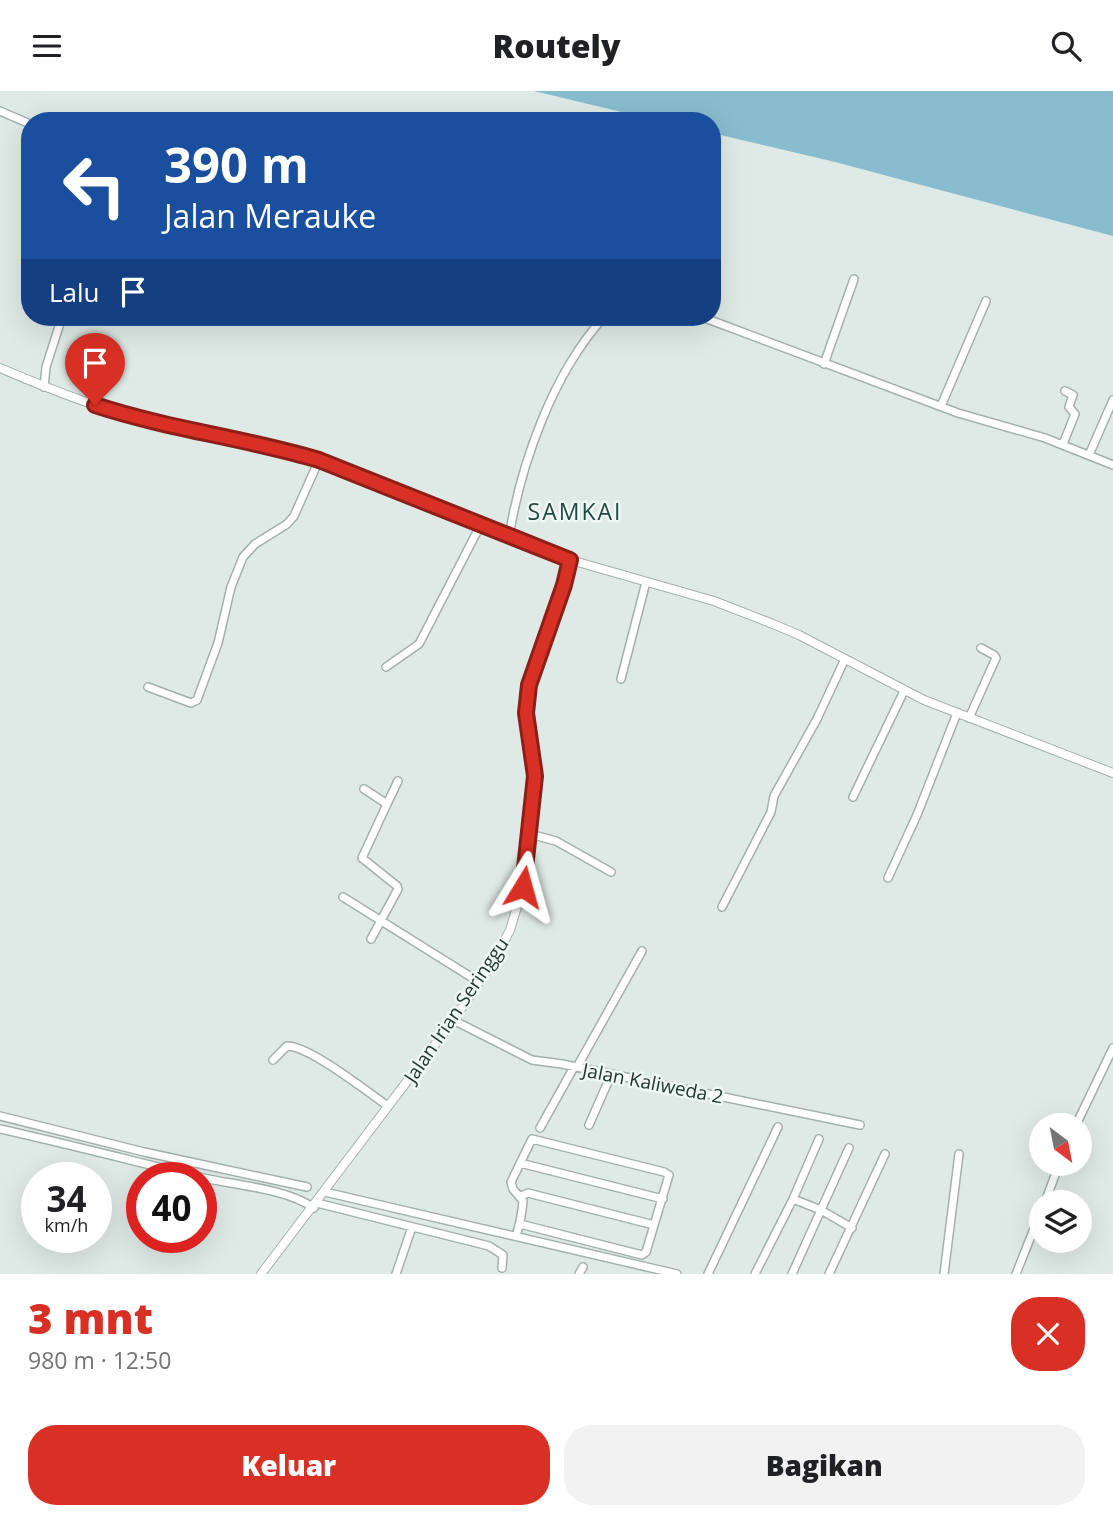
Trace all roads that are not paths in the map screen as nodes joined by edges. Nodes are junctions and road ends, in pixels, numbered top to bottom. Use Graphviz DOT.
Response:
graph roads {
  1 [pos="0,111"];
  2 [pos="21,120"];
  3 [pos="854,279"];
  4 [pos="986,301"];
  5 [pos="721,324"];
  6 [pos="59,326"];
  7 [pos="597,326"];
  8 [pos="824,364"];
  9 [pos="0,368"];
  10 [pos="44,387"];
  11 [pos="1065,391"];
  12 [pos="1113,400"];
  13 [pos="941,406"];
  14 [pos="1063,444"];
  15 [pos="1089,455"];
  16 [pos="319,460"];
  17 [pos="1113,465"];
  18 [pos="481,526"];
  19 [pos="509,537"];
  20 [pos="570,560"];
  21 [pos="646,582"];
  22 [pos="981,648"];
  23 [pos="845,659"];
  24 [pos="386,667"];
  25 [pos="621,678"];
  26 [pos="148,687"];
  27 [pos="904,691"];
  28 [pos="957,713"];
  29 [pos="969,717"];
  30 [pos="1113,773"];
  31 [pos="398,781"];
  32 [pos="364,789"];
  33 [pos="853,797"];
  34 [pos="387,804"];
  35 [pos="530,834"];
  36 [pos="611,872"];
  37 [pos="888,878"];
  38 [pos="343,897"];
  39 [pos="722,907"];
  40 [pos="381,921"];
  41 [pos="371,939"];
  42 [pos="642,951"];
  43 [pos="479,982"];
  44 [pos="453,1020"];
  45 [pos="1113,1048"];
  46 [pos="273,1060"];
  47 [pos="576,1067"];
  48 [pos="611,1075"];
  49 [pos="388,1106"];
  50 [pos="1082,1113"];
  51 [pos="0,1116"];
  52 [pos="589,1125"];
  53 [pos="860,1125"];
  54 [pos="778,1127"];
  55 [pos="540,1128"];
  56 [pos="0,1129"];
  57 [pos="820,1139"];
  58 [pos="849,1148"];
  59 [pos="885,1154"];
  60 [pos="959,1154"];
  61 [pos="520,1163"];
  62 [pos="307,1187"];
  63 [pos="521,1196"];
  64 [pos="663,1199"];
  65 [pos="793,1199"];
  66 [pos="319,1201"];
  67 [pos="821,1210"];
  68 [pos="520,1224"];
  69 [pos="654,1225"];
  70 [pos="412,1227"];
  71 [pos="852,1228"];
  72 [pos="516,1236"];
  73 [pos="574,1238"];
  74 [pos="1029,1242"];
  75 [pos="571,1249"];
  76 [pos="502,1268"];
  77 [pos="261,1274"];
  78 [pos="396,1274"];
  79 [pos="677,1274"];
  80 [pos="708,1274"];
  81 [pos="755,1274"];
  82 [pos="792,1274"];
  83 [pos="829,1274"];
  84 [pos="944,1274"];
  85 [pos="1016,1274"];
  1 -- 2 [label="street"];
  3 -- 8 [label="street"];
  4 -- 13 [label="street"];
  5 -- 8 [label="street"];
  6 -- 10 [label="street"];
  7 -- 19 [label="street"];
  8 -- 13 [label="street"];
  9 -- 10 [label="street"];
  10 -- 16 [label="street"];
  11 -- 14 [label="street"];
  12 -- 15 [label="street"];
  13 -- 14 [label="street"];
  14 -- 15 [label="street"];
  15 -- 17 [label="street"];
  16 -- 18 [label="street"];
  16 -- 26 [label="street"];
  18 -- 19 [label="street"];
  18 -- 24 [label="street"];
  19 -- 20 [label="street"];
  20 -- 21 [label="street"];
  20 -- 35 [label="street, Jalan Irian Seringgu"];
  21 -- 23 [label="street"];
  21 -- 25 [label="street"];
  22 -- 29 [label="street"];
  23 -- 27 [label="street"];
  23 -- 39 [label="street"];
  27 -- 28 [label="street"];
  27 -- 33 [label="street"];
  28 -- 29 [label="street"];
  28 -- 37 [label="street"];
  29 -- 30 [label="street"];
  31 -- 34 [label="street"];
  32 -- 34 [label="street"];
  34 -- 40 [label="street"];
  35 -- 36 [label="street"];
  35 -- 43 [label="street, Jalan Irian Seringgu"];
  38 -- 40 [label="street"];
  40 -- 41 [label="street"];
  40 -- 43 [label="street"];
  42 -- 47 [label="street"];
  43 -- 44 [label="street, Jalan Irian Seringgu"];
  44 -- 47 [label="street, Jalan Kaliweda 2"];
  44 -- 49 [label="street, Jalan Irian Seringgu"];
  45 -- 50 [label="street"];
  46 -- 49 [label="street"];
  47 -- 48 [label="street, Jalan Kaliweda 2"];
  47 -- 55 [label="street"];
  48 -- 52 [label="street"];
  48 -- 53 [label="street, Jalan Kaliweda 2"];
  49 -- 66 [label="street, Jalan Irian Seringgu"];
  51 -- 62 [label="street"];
  54 -- 80 [label="street"];
  56 -- 66 [label="street"];
  57 -- 65 [label="street"];
  58 -- 67 [label="street"];
  59 -- 71 [label="street"];
  60 -- 84 [label="street"];
  61 -- 63 [label="street"];
  61 -- 64 [label="street"];
  61 -- 64 [label="street"];
  63 -- 68 [label="street"];
  63 -- 69 [label="street"];
  64 -- 69 [label="street"];
  65 -- 67 [label="street"];
  65 -- 81 [label="street"];
  66 -- 70 [label="street"];
  66 -- 72 [label="street"];
  66 -- 77 [label="street, Jalan Irian Seringgu"];
  67 -- 71 [label="street"];
  67 -- 82 [label="street"];
  68 -- 72 [label="street"];
  68 -- 73 [label="street"];
  69 -- 73 [label="street"];
  70 -- 76 [label="street"];
  70 -- 78 [label="street"];
  71 -- 83 [label="street"];
  72 -- 75 [label="street"];
  73 -- 75 [label="street"];
  74 -- 85 [label="street"];
  75 -- 79 [label="street"];
}
